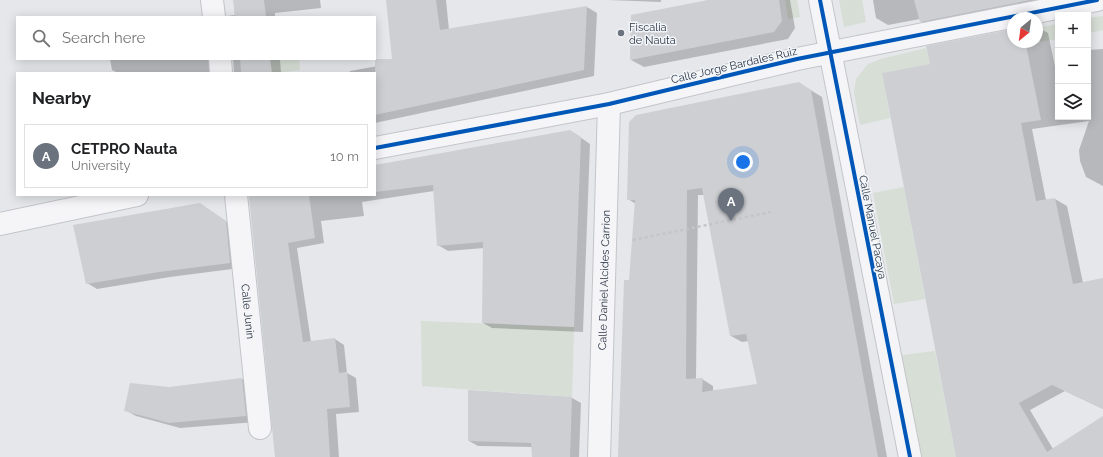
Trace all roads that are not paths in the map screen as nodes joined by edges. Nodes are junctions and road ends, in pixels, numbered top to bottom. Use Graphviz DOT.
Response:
graph roads {
  1 [pos="212,0"];
  2 [pos="820,0"];
  3 [pos="1097,0"];
  4 [pos="214,16"];
  5 [pos="830,52"];
  6 [pos="220,60"];
  7 [pos="221,72"];
  8 [pos="609,104"];
  9 [pos="376,148"];
  10 [pos="133,196"];
  11 [pos="236,196"];
  12 [pos="0,224"];
  13 [pos="260,428"];
  14 [pos="599,457"];
  15 [pos="910,457"];
  1 -- 4 [label="street"];
  2 -- 5 [label="street, Calle Manuel Pacaya"];
  3 -- 5 [label="street, Calle Jorge Bardales Ruiz"];
  5 -- 8 [label="street, Calle Jorge Bardales Ruiz"];
  5 -- 15 [label="street, Calle Manuel Pacaya"];
  6 -- 7 [label="street"];
  8 -- 9 [label="street, Calle Jorge Bardales Ruiz"];
  8 -- 14 [label="street, Calle Daniel Alcides Carrion"];
  10 -- 12 [label="street"];
  11 -- 13 [label="street, Calle Junin"];
}
